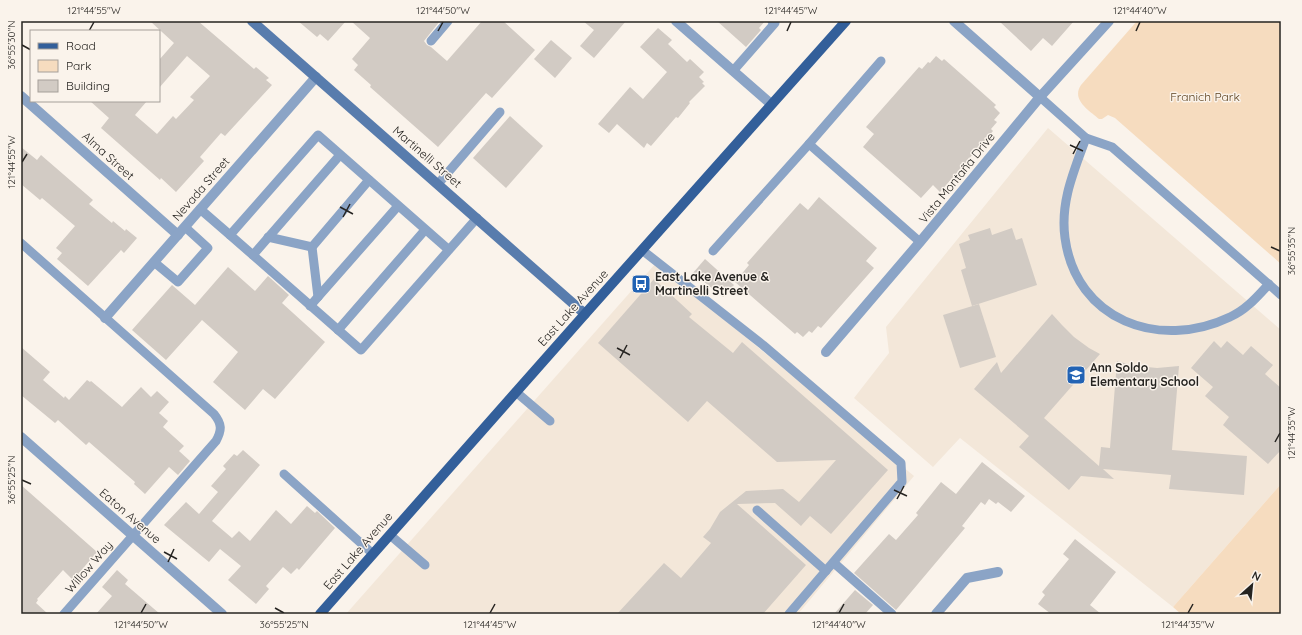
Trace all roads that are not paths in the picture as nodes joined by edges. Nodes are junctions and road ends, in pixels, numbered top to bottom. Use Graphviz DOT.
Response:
graph roads {
  1 [pos="252,21"];
  2 [pos="448,21"];
  3 [pos="772,21"];
  4 [pos="846,21"];
  5 [pos="954,21"];
  6 [pos="1109,21"];
  7 [pos="680,22"];
  8 [pos="431,41"];
  9 [pos="881,61"];
  10 [pos="733,71"];
  11 [pos="316,77"];
  12 [pos="21,96"];
  13 [pos="1040,97"];
  14 [pos="771,104"];
  15 [pos="500,112"];
  16 [pos="1086,138"];
  17 [pos="809,144"];
  18 [pos="340,155"];
  19 [pos="369,180"];
  20 [pos="438,184"];
  21 [pos="398,206"];
  22 [pos="200,209"];
  23 [pos="477,218"];
  24 [pos="185,227"];
  25 [pos="425,230"];
  26 [pos="178,235"];
  27 [pos="230,235"];
  28 [pos="268,237"];
  29 [pos="920,242"];
  30 [pos="21,243"];
  31 [pos="312,247"];
  32 [pos="449,250"];
  33 [pos="642,250"];
  34 [pos="713,251"];
  35 [pos="253,255"];
  36 [pos="154,262"];
  37 [pos="1269,284"];
  38 [pos="1281,295"];
  39 [pos="318,297"];
  40 [pos="310,306"];
  41 [pos="585,314"];
  42 [pos="105,318"];
  43 [pos="338,330"];
  44 [pos="826,352"];
  45 [pos="516,392"];
  46 [pos="550,422"];
  47 [pos="21,437"];
  48 [pos="284,474"];
  49 [pos="757,510"];
  50 [pos="133,535"];
  51 [pos="390,535"];
  52 [pos="373,554"];
  53 [pos="834,563"];
  54 [pos="424,565"];
  55 [pos="826,571"];
  56 [pos="998,572"];
  57 [pos="325,612"];
  58 [pos="64,614"];
  59 [pos="222,614"];
  60 [pos="789,614"];
  61 [pos="892,614"];
  62 [pos="936,614"];
  1 -- 11 [label="street, Martinelli Street"];
  2 -- 8 [label="lane"];
  3 -- 10 [label="lane"];
  4 -- 14 [label="main road, East Lake Avenue"];
  5 -- 13 [label="street"];
  6 -- 13 [label="street, Vista Montaña Drive"];
  7 -- 10 [label="street"];
  9 -- 17 [label="lane"];
  10 -- 14 [label="street"];
  11 -- 20 [label="street, Martinelli Street"];
  11 -- 22 [label="street, Nevada Street"];
  12 -- 26 [label="street, Alma Street"];
  13 -- 16 [label="lane"];
  13 -- 29 [label="street, Vista Montaña Drive"];
  14 -- 33 [label="main road, East Lake Avenue"];
  15 -- 20 [label="lane"];
  16 -- 37 [label="lane"];
  16 -- 37 [label="lane"];
  17 -- 29 [label="lane"];
  17 -- 34 [label="lane"];
  18 -- 19 [label="lane"];
  18 -- 27 [label="lane"];
  18 -- 28 [label="lane"];
  19 -- 21 [label="lane"];
  19 -- 31 [label="lane"];
  20 -- 23 [label="street, Martinelli Street"];
  21 -- 25 [label="lane"];
  21 -- 39 [label="lane"];
  22 -- 24 [label="street, Nevada Street"];
  22 -- 27 [label="lane"];
  23 -- 32 [label="lane"];
  23 -- 41 [label="street, Martinelli Street"];
  24 -- 26 [label="street, Nevada Street"];
  24 -- 36 [label="lane"];
  25 -- 32 [label="lane"];
  25 -- 43 [label="lane"];
  26 -- 36 [label="street, Nevada Street"];
  27 -- 35 [label="lane"];
  28 -- 31 [label="lane"];
  28 -- 35 [label="lane"];
  29 -- 44 [label="street, Vista Montaña Drive"];
  30 -- 42 [label="lane, Willow Way"];
  31 -- 39 [label="lane"];
  32 -- 43 [label="lane"];
  33 -- 41 [label="main road, East Lake Avenue"];
  33 -- 53 [label="lane"];
  35 -- 40 [label="lane"];
  36 -- 42 [label="street, Nevada Street"];
  37 -- 38 [label="lane"];
  39 -- 40 [label="lane"];
  40 -- 43 [label="lane"];
  41 -- 45 [label="main road, East Lake Avenue"];
  42 -- 50 [label="lane, Willow Way"];
  45 -- 46 [label="lane"];
  45 -- 51 [label="main road, East Lake Avenue"];
  47 -- 50 [label="street, Eaton Avenue"];
  48 -- 52 [label="lane"];
  49 -- 55 [label="lane"];
  50 -- 58 [label="lane, Willow Way"];
  50 -- 59 [label="street, Eaton Avenue"];
  51 -- 52 [label="main road, East Lake Avenue"];
  51 -- 54 [label="lane"];
  52 -- 57 [label="main road, East Lake Avenue"];
  53 -- 55 [label="lane"];
  53 -- 61 [label="lane"];
  55 -- 60 [label="lane"];
  56 -- 62 [label="street"];
}
